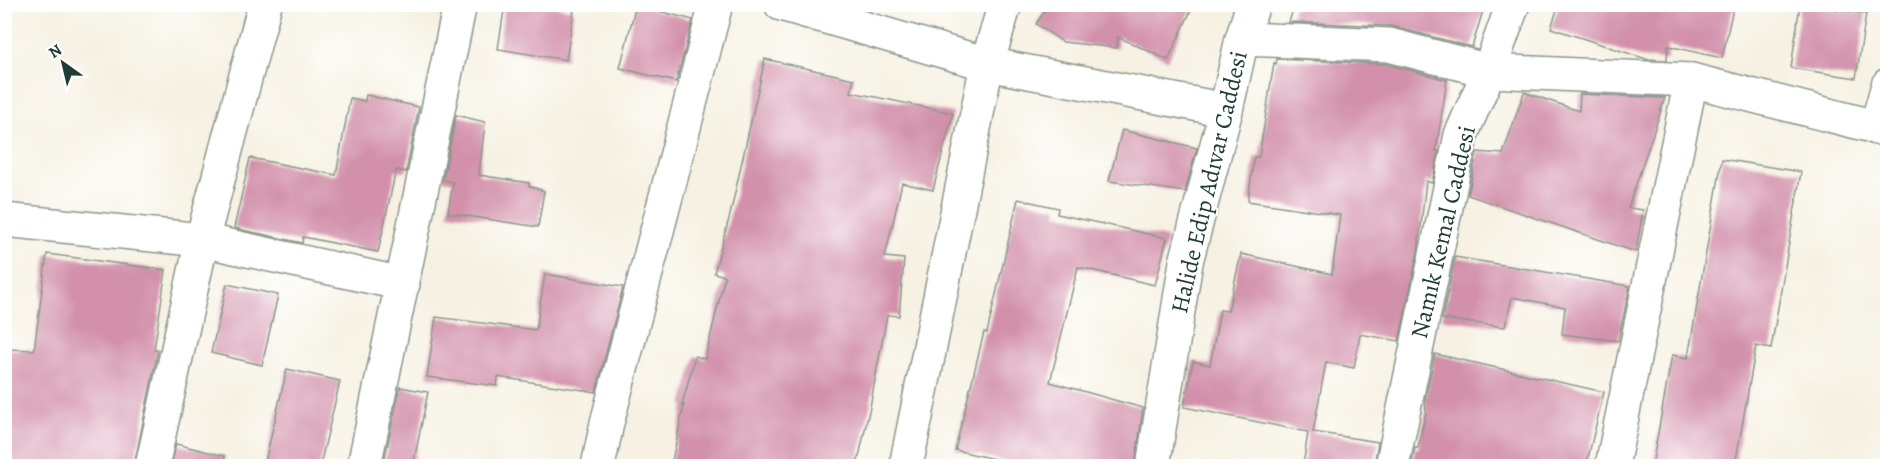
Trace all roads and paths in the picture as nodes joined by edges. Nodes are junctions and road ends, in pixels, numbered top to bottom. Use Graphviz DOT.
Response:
graph roads {
  1 [pos="265,4"];
  2 [pos="460,4"];
  3 [pos="716,4"];
  4 [pos="781,4"];
  5 [pos="1005,4"];
  6 [pos="1253,4"];
  7 [pos="1513,4"];
  8 [pos="1242,39"];
  9 [pos="987,64"];
  10 [pos="1490,71"];
  11 [pos="1691,80"];
  12 [pos="1887,85"];
  13 [pos="1226,110"];
  14 [pos="1882,129"];
  15 [pos="4,220"];
  16 [pos="202,240"];
  17 [pos="403,284"];
  18 [pos="152,466"];
  19 [pos="364,466"];
  20 [pos="598,466"];
  21 [pos="906,466"];
  22 [pos="1153,466"];
  23 [pos="1392,466"];
  24 [pos="1612,466"];
  1 -- 16 [label="street"];
  2 -- 17 [label="street"];
  3 -- 20 [label="street"];
  4 -- 9 [label="street"];
  5 -- 9 [label="street"];
  6 -- 8 [label="street, Halide Edip Adıvar Caddesi"];
  7 -- 10 [label="street, Namık Kemal Caddesi"];
  8 -- 10 [label="street"];
  8 -- 13 [label="street, Halide Edip Adıvar Caddesi"];
  9 -- 13 [label="street"];
  9 -- 21 [label="street"];
  10 -- 11 [label="street"];
  10 -- 23 [label="street, Namık Kemal Caddesi"];
  11 -- 14 [label="street"];
  11 -- 24 [label="street"];
  12 -- 14 [label="street"];
  13 -- 22 [label="street, Halide Edip Adıvar Caddesi"];
  15 -- 16 [label="street"];
  16 -- 17 [label="street"];
  16 -- 18 [label="street"];
  17 -- 19 [label="street"];
}
